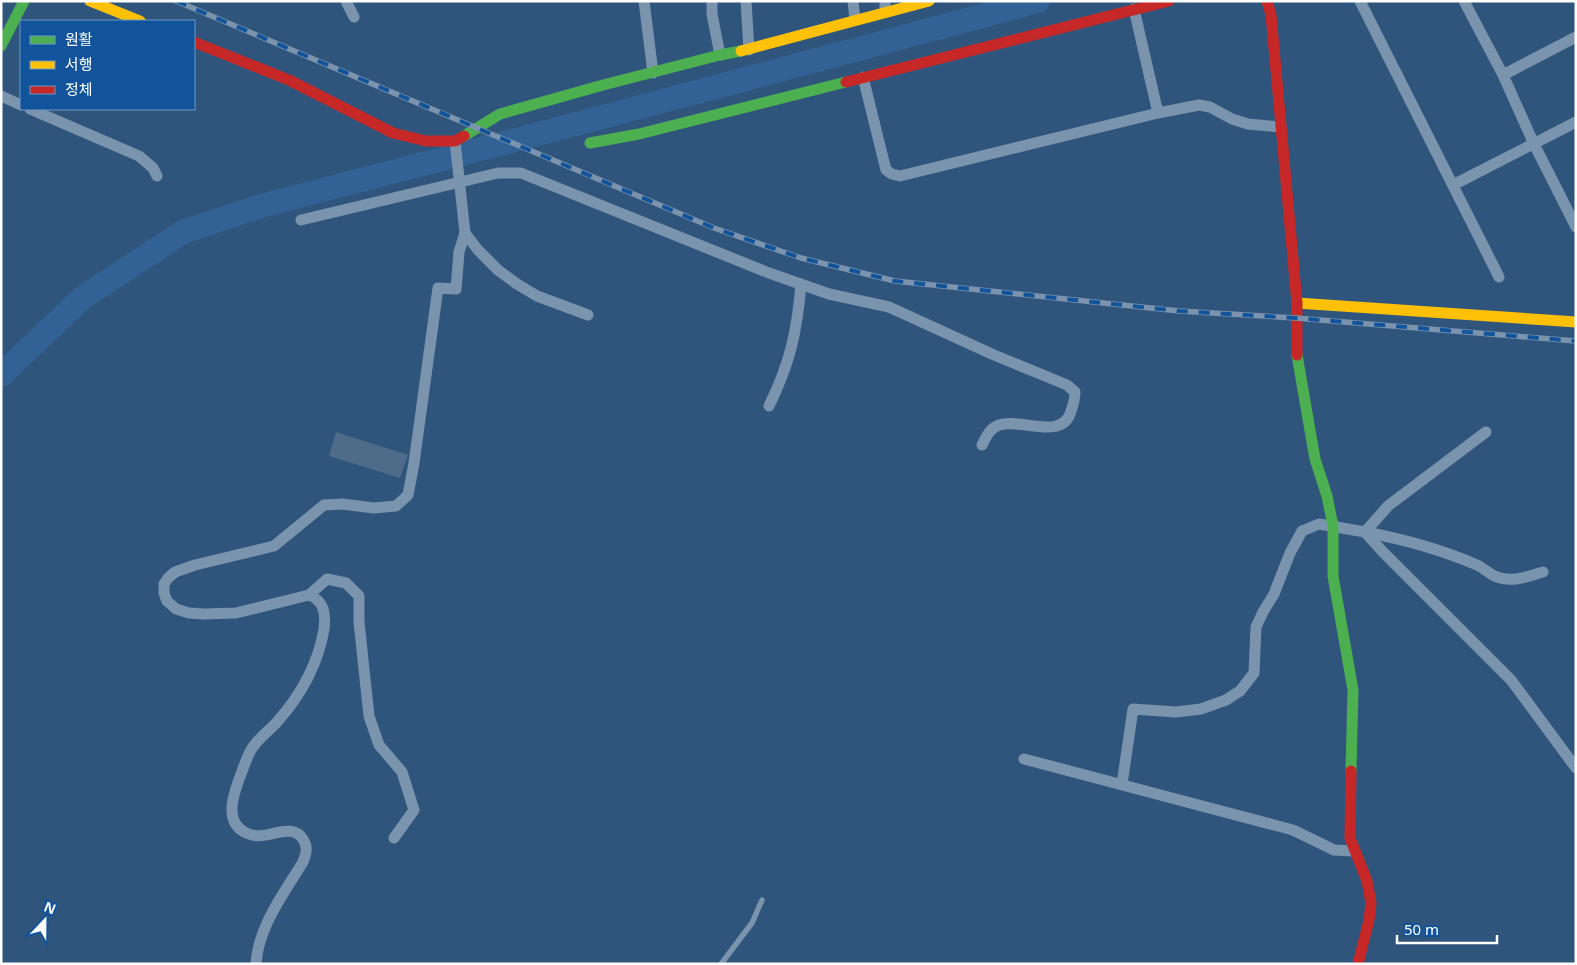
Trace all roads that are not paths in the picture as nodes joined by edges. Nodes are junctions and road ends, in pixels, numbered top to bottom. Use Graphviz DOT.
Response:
graph roads {
  1 [pos="24,1"];
  2 [pos="90,1"];
  3 [pos="346,1"];
  4 [pos="644,1"];
  5 [pos="712,1"];
  6 [pos="746,1"];
  7 [pos="853,1"];
  8 [pos="929,1"];
  9 [pos="1169,1"];
  10 [pos="1267,1"];
  11 [pos="1360,1"];
  12 [pos="1464,1"];
  13 [pos="885,6"];
  14 [pos="1134,8"];
  15 [pos="354,18"];
  16 [pos="138,20"];
  17 [pos="855,20"];
  18 [pos="1576,37"];
  19 [pos="195,42"];
  20 [pos="1,46"];
  21 [pos="749,50"];
  22 [pos="720,55"];
  23 [pos="653,73"];
  24 [pos="1503,75"];
  25 [pos="863,77"];
  26 [pos="1,96"];
  27 [pos="20,105"];
  28 [pos="32,110"];
  29 [pos="1158,113"];
  30 [pos="1576,122"];
  31 [pos="1281,127"];
  32 [pos="590,143"];
  33 [pos="1534,144"];
  34 [pos="456,146"];
  35 [pos="157,176"];
  36 [pos="459,179"];
  37 [pos="1453,185"];
  38 [pos="301,220"];
  39 [pos="1576,227"];
  40 [pos="465,233"];
  41 [pos="1499,277"];
  42 [pos="801,284"];
  43 [pos="1297,303"];
  44 [pos="588,315"];
  45 [pos="1576,322"];
  46 [pos="769,406"];
  47 [pos="1486,432"];
  48 [pos="982,445"];
  49 [pos="1333,526"];
  50 [pos="1365,532"];
  51 [pos="1543,572"];
  52 [pos="309,595"];
  53 [pos="1024,759"];
  54 [pos="1576,768"];
  55 [pos="1122,784"];
  56 [pos="394,838"];
  57 [pos="1353,851"];
  58 [pos="762,900"];
  59 [pos="256,964"];
  60 [pos="721,964"];
  61 [pos="1358,964"];
  1 -- 20 [label="street"];
  2 -- 16 [label="street"];
  3 -- 15 [label="street"];
  4 -- 23 [label="street"];
  5 -- 22 [label="street"];
  6 -- 21 [label="street"];
  7 -- 17 [label="street"];
  8 -- 13 [label="street"];
  9 -- 14 [label="street"];
  10 -- 31 [label="street"];
  11 -- 37 [label="street"];
  12 -- 24 [label="street"];
  13 -- 17 [label="street"];
  14 -- 25 [label="street"];
  14 -- 29 [label="street"];
  17 -- 21 [label="street"];
  18 -- 24 [label="street"];
  19 -- 34 [label="street"];
  21 -- 22 [label="street"];
  22 -- 23 [label="street"];
  23 -- 34 [label="street"];
  24 -- 33 [label="street"];
  25 -- 29 [label="street"];
  25 -- 32 [label="street"];
  26 -- 27 [label="street"];
  28 -- 35 [label="street"];
  29 -- 31 [label="street"];
  30 -- 33 [label="street"];
  31 -- 43 [label="street"];
  33 -- 37 [label="street"];
  33 -- 39 [label="street"];
  34 -- 36 [label="street"];
  36 -- 38 [label="street"];
  36 -- 40 [label="street"];
  36 -- 42 [label="street"];
  37 -- 41 [label="street"];
  40 -- 44 [label="street"];
  40 -- 52 [label="street"];
  42 -- 46 [label="street"];
  42 -- 48 [label="street"];
  43 -- 45 [label="street"];
  43 -- 49 [label="street"];
  47 -- 50 [label="street"];
  49 -- 50 [label="street"];
  49 -- 55 [label="street"];
  49 -- 57 [label="street"];
  50 -- 51 [label="street"];
  50 -- 54 [label="street"];
  52 -- 56 [label="street"];
  52 -- 59 [label="street"];
  53 -- 55 [label="street"];
  55 -- 57 [label="street"];
  57 -- 61 [label="street"];
  58 -- 60 [label="lane"];
}
